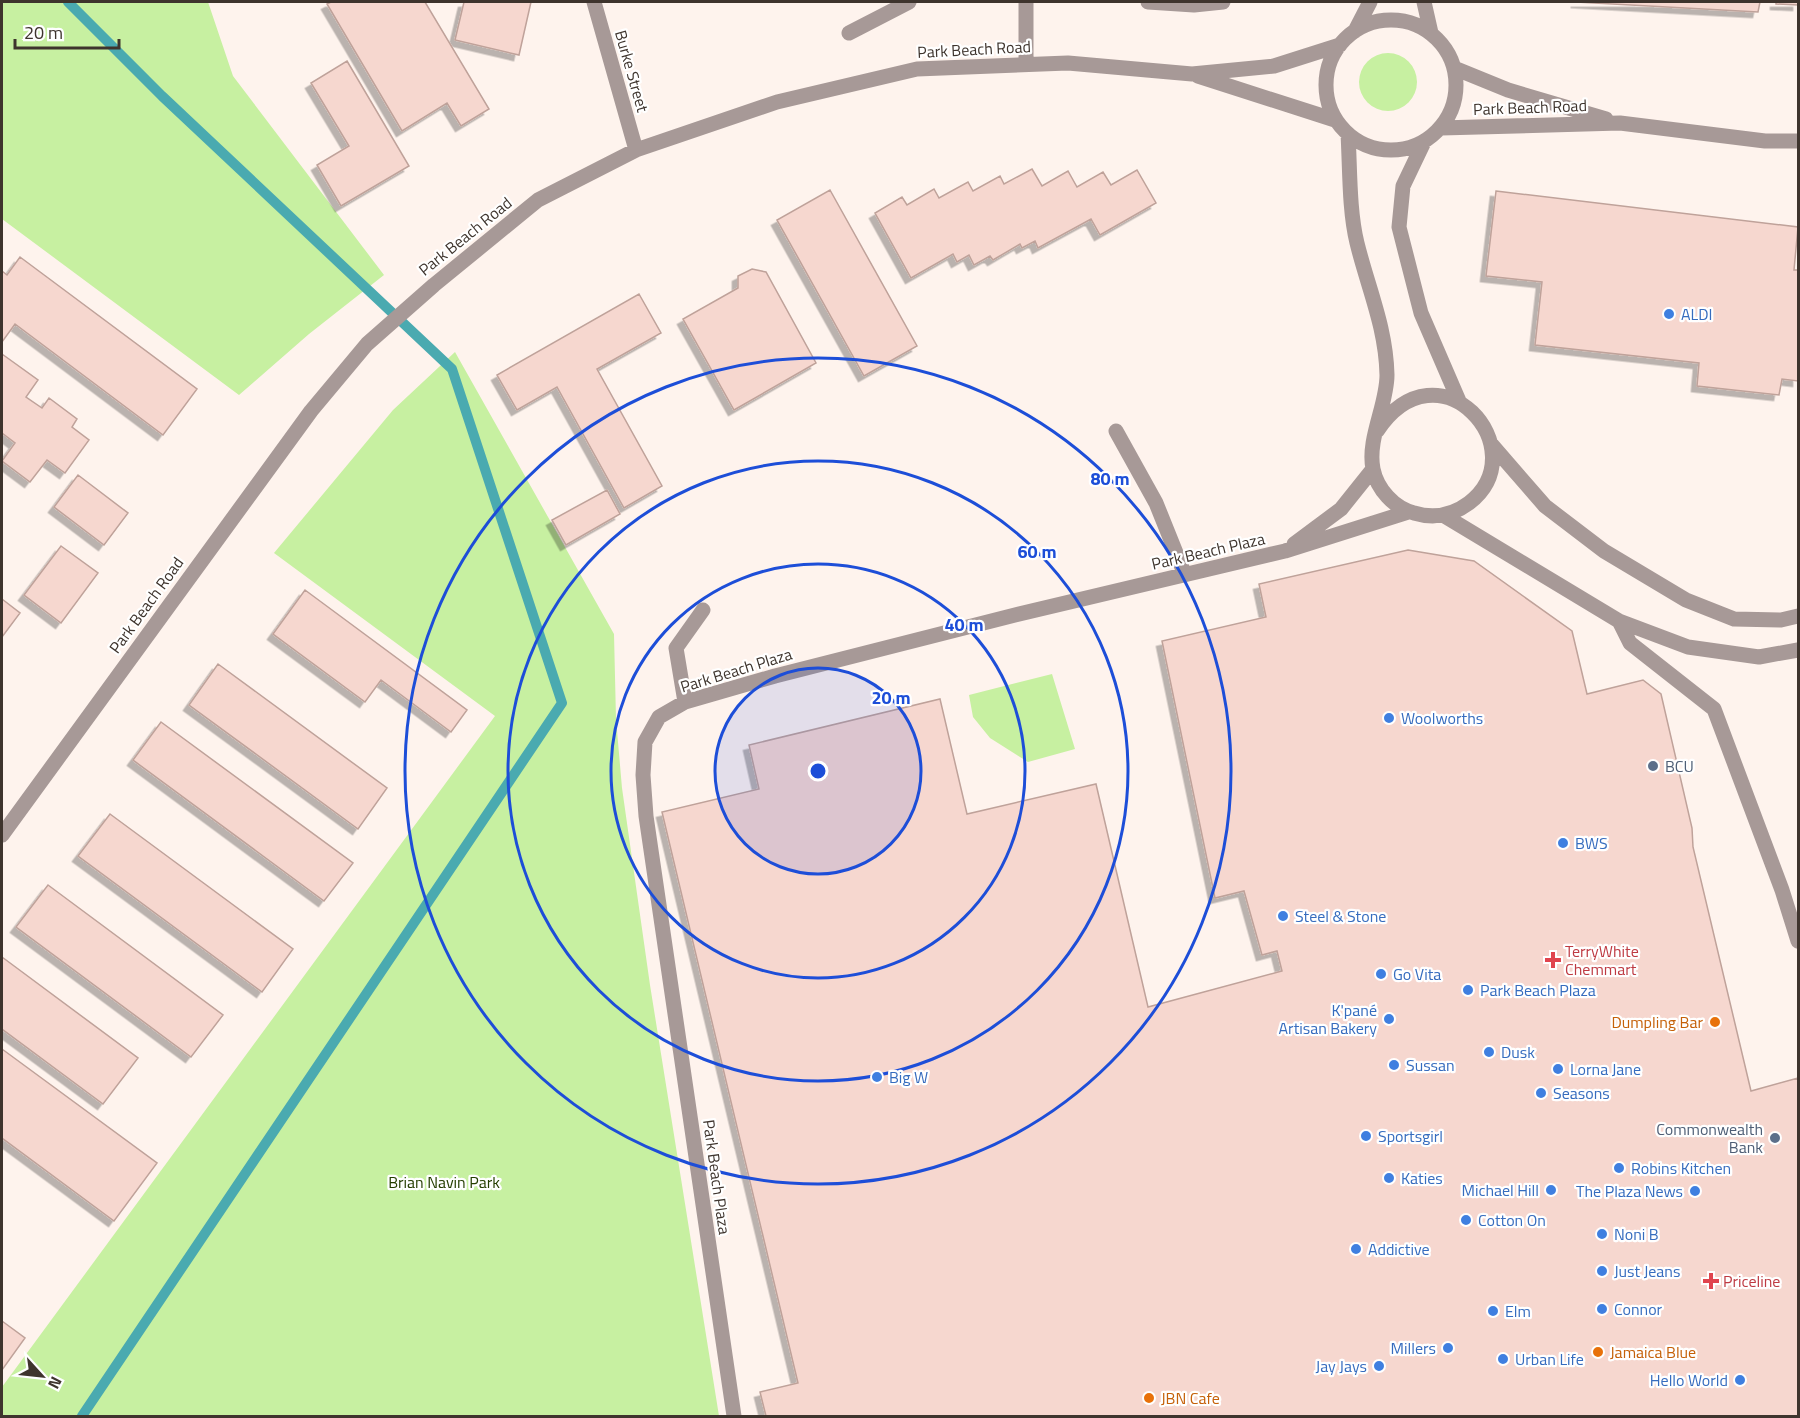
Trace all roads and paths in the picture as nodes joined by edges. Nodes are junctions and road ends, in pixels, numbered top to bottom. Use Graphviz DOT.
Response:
graph roads {
  1 [pos="594,2"];
  2 [pos="909,2"];
  3 [pos="1026,2"];
  4 [pos="1148,2"];
  5 [pos="1223,2"];
  6 [pos="1370,2"];
  7 [pos="1424,2"];
  8 [pos="1355,31"];
  9 [pos="849,33"];
  10 [pos="1431,33"];
  11 [pos="1340,45"];
  12 [pos="1026,65"];
  13 [pos="1454,68"];
  14 [pos="1192,74"];
  15 [pos="1335,120"];
  16 [pos="1620,123"];
  17 [pos="1441,128"];
  18 [pos="1348,135"];
  19 [pos="1798,141"];
  20 [pos="1424,142"];
  21 [pos="636,150"];
  22 [pos="1459,401"];
  23 [pos="1116,431"];
  24 [pos="1377,431"];
  25 [pos="1492,445"];
  26 [pos="1373,469"];
  27 [pos="1408,512"];
  28 [pos="1443,515"];
  29 [pos="1285,551"];
  30 [pos="1185,575"];
  31 [pos="703,610"];
  32 [pos="1798,616"];
  33 [pos="1619,621"];
  34 [pos="1798,650"];
  35 [pos="686,702"];
  36 [pos="2,835"];
  37 [pos="1798,941"];
  38 [pos="734,1416"];
  1 -- 21 [label="street, Burke Street"];
  2 -- 9 [label="street"];
  3 -- 12 [label="street"];
  4 -- 5 [label="street"];
  6 -- 8 [label="street"];
  7 -- 10 [label="street"];
  8 -- 10 [label="street"];
  8 -- 11 [label="street"];
  10 -- 13 [label="street"];
  11 -- 14 [label="street, Park Beach Road"];
  11 -- 15 [label="street"];
  12 -- 14 [label="street, Park Beach Road"];
  12 -- 21 [label="street, Park Beach Road"];
  13 -- 16 [label="street, Park Beach Road"];
  13 -- 17 [label="street"];
  14 -- 15 [label="street, Park Beach Road"];
  15 -- 18 [label="street"];
  16 -- 17 [label="street, Park Beach Road"];
  16 -- 19 [label="street, Park Beach Road"];
  17 -- 20 [label="street"];
  18 -- 20 [label="street"];
  18 -- 24 [label="street"];
  20 -- 22 [label="street"];
  21 -- 36 [label="street, Park Beach Road"];
  22 -- 24 [label="street"];
  22 -- 25 [label="street"];
  23 -- 30 [label="street"];
  24 -- 26 [label="street"];
  25 -- 28 [label="street"];
  25 -- 32 [label="street"];
  26 -- 27 [label="street"];
  26 -- 29 [label="street"];
  27 -- 28 [label="street"];
  27 -- 29 [label="street, Park Beach Plaza"];
  28 -- 33 [label="street"];
  29 -- 30 [label="street, Park Beach Plaza"];
  30 -- 35 [label="street, Park Beach Plaza"];
  31 -- 35 [label="street"];
  33 -- 34 [label="street"];
  33 -- 37 [label="street"];
  35 -- 38 [label="street, Park Beach Plaza"];
}
